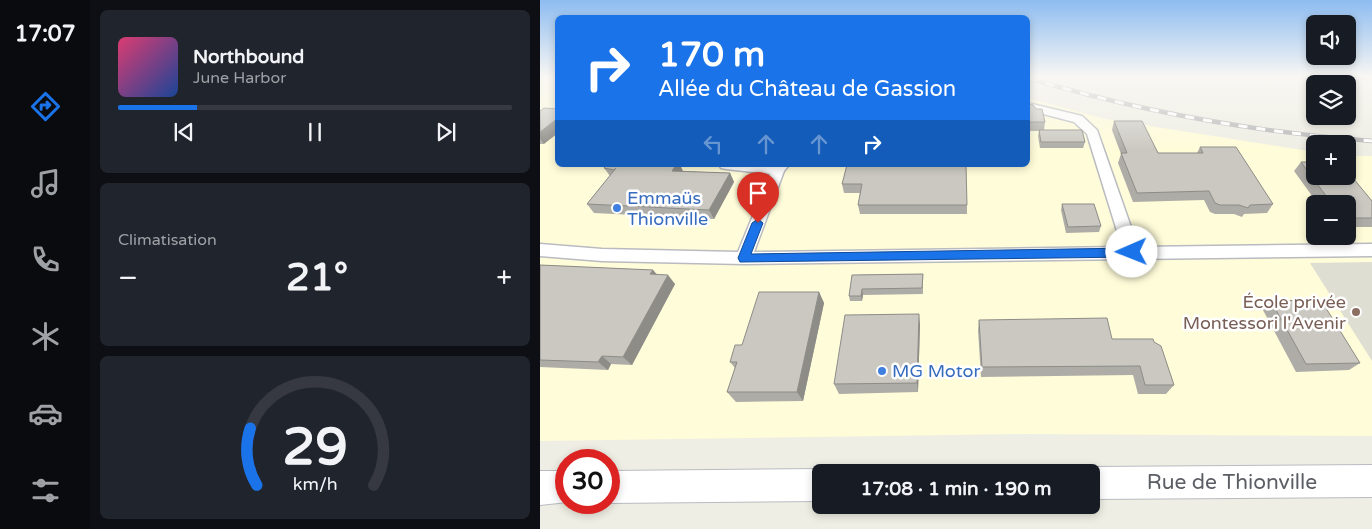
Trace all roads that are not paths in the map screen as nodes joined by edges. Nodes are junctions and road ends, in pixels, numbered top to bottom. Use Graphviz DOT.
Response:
graph roads {
  1 [pos="1030,107"];
  2 [pos="780,167"];
  3 [pos="540,250"];
  4 [pos="1372,250"];
  5 [pos="1132,252"];
  6 [pos="744,258"];
  7 [pos="1372,481"];
  8 [pos="1100,483"];
  9 [pos="812,485"];
  10 [pos="620,487"];
  11 [pos="540,488"];
  12 [pos="555,488"];
  1 -- 5 [label="street"];
  2 -- 6 [label="street"];
  3 -- 6 [label="street"];
  4 -- 5 [label="street"];
  5 -- 6 [label="street"];
  7 -- 8 [label="main road, Rue de Thionville"];
  9 -- 10 [label="main road"];
  11 -- 12 [label="main road"];
}
